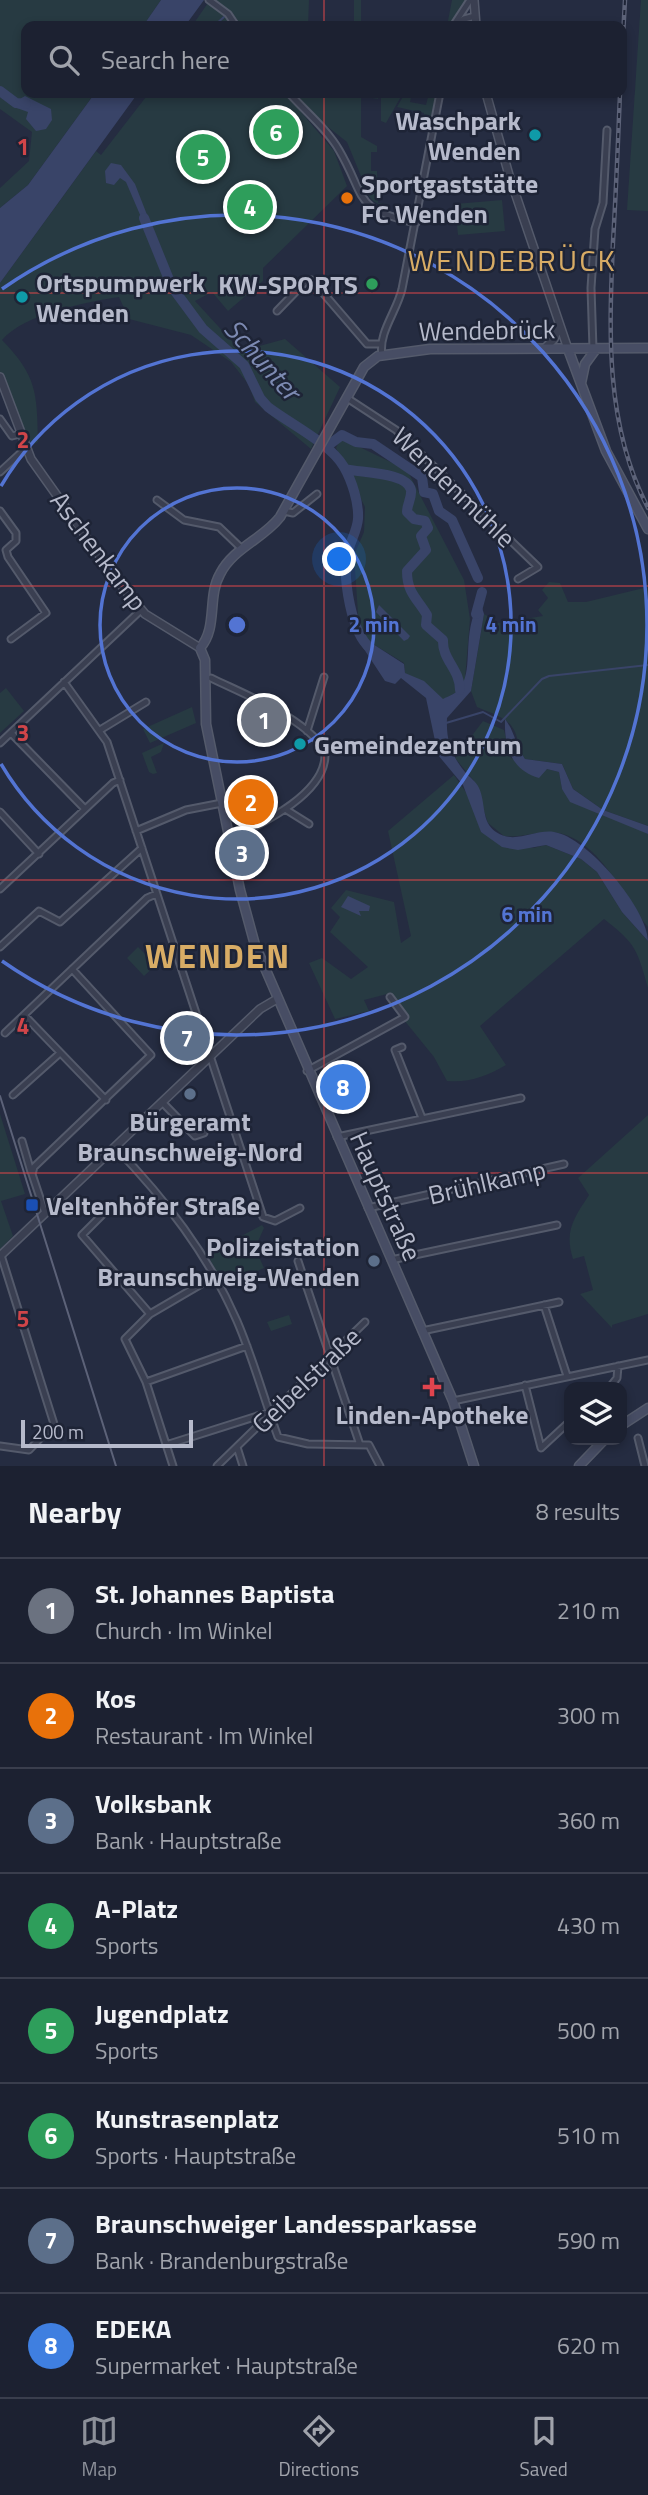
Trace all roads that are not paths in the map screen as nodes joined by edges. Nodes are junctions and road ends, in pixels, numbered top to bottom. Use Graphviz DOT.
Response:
graph roads {
  1 [pos="210,0"];
  2 [pos="472,0"];
  3 [pos="475,16"];
  4 [pos="232,21"];
  5 [pos="458,21"];
  6 [pos="461,21"];
  7 [pos="476,21"];
  8 [pos="293,98"];
  9 [pos="439,98"];
  10 [pos="487,98"];
  11 [pos="607,130"];
  12 [pos="415,223"];
  13 [pos="276,311"];
  14 [pos="559,326"];
  15 [pos="380,344"];
  16 [pos="648,348"];
  17 [pos="544,349"];
  18 [pos="568,349"];
  19 [pos="594,349"];
  20 [pos="382,355"];
  21 [pos="0,377"];
  22 [pos="581,386"];
  23 [pos="347,398"];
  24 [pos="0,419"];
  25 [pos="20,434"];
  26 [pos="26,448"];
  27 [pos="0,471"];
  28 [pos="317,494"];
  29 [pos="157,500"];
  30 [pos="0,511"];
  31 [pos="284,511"];
  32 [pos="648,529"];
  33 [pos="242,549"];
  34 [pos="518,579"];
  35 [pos="141,610"];
  36 [pos="11,639"];
  37 [pos="200,648"];
  38 [pos="324,677"];
  39 [pos="211,678"];
  40 [pos="64,682"];
  41 [pos="146,702"];
  42 [pos="100,730"];
  43 [pos="307,731"];
  44 [pos="11,733"];
  45 [pos="0,743"];
  46 [pos="120,780"];
  47 [pos="222,803"];
  48 [pos="85,809"];
  49 [pos="285,809"];
  50 [pos="0,812"];
  51 [pos="309,824"];
  52 [pos="136,831"];
  53 [pos="229,839"];
  54 [pos="142,848"];
  55 [pos="39,854"];
  56 [pos="0,889"];
  57 [pos="156,894"];
  58 [pos="0,947"];
  59 [pos="72,969"];
  60 [pos="390,997"];
  61 [pos="277,999"];
  62 [pos="24,1015"];
  63 [pos="5,1033"];
  64 [pos="402,1047"];
  65 [pos="60,1053"];
  66 [pos="210,1057"];
  67 [pos="307,1071"];
  68 [pos="13,1095"];
  69 [pos="521,1098"];
  70 [pos="106,1100"];
  71 [pos="162,1102"];
  72 [pos="422,1118"];
  73 [pos="204,1133"];
  74 [pos="337,1137"];
  75 [pos="22,1141"];
  76 [pos="114,1147"];
  77 [pos="565,1164"];
  78 [pos="32,1172"];
  79 [pos="110,1207"];
  80 [pos="300,1208"];
  81 [pos="368,1208"];
  82 [pos="45,1213"];
  83 [pos="557,1225"];
  84 [pos="1,1255"];
  85 [pos="391,1260"];
  86 [pos="298,1261"];
  87 [pos="215,1276"];
  88 [pos="559,1301"];
  89 [pos="544,1305"];
  90 [pos="150,1314"];
  91 [pos="365,1322"];
  92 [pos="422,1331"];
  93 [pos="247,1346"];
  94 [pos="330,1355"];
  95 [pos="648,1360"];
  96 [pos="618,1366"];
  97 [pos="567,1376"];
  98 [pos="146,1382"];
  99 [pos="614,1382"];
  100 [pos="525,1385"];
  101 [pos="453,1401"];
  102 [pos="648,1408"];
  103 [pos="270,1412"];
  104 [pos="627,1422"];
  105 [pos="564,1427"];
  106 [pos="638,1438"];
  107 [pos="166,1445"];
  108 [pos="360,1445"];
  109 [pos="599,1445"];
  110 [pos="0,1446"];
  111 [pos="237,1447"];
  112 [pos="173,1466"];
  113 [pos="217,1466"];
  114 [pos="243,1466"];
  115 [pos="380,1466"];
  116 [pos="474,1466"];
  117 [pos="579,1466"];
  118 [pos="645,1466"];
  1 -- 4 [label="street"];
  2 -- 3 [label="street"];
  2 -- 5 [label="street"];
  3 -- 6 [label="street"];
  3 -- 7 [label="street"];
  8 -- 12 [label="street"];
  9 -- 12 [label="street"];
  10 -- 14 [label="street"];
  11 -- 19 [label="street, Wendebrück"];
  12 -- 15 [label="street"];
  13 -- 15 [label="street"];
  14 -- 17 [label="street"];
  14 -- 18 [label="street"];
  15 -- 20 [label="street"];
  16 -- 19 [label="main road, Wendebrück"];
  17 -- 18 [label="main road, Wendebrück"];
  17 -- 20 [label="main road, Wendebrück"];
  18 -- 19 [label="main road, Wendebrück"];
  18 -- 22 [label="main road"];
  19 -- 22 [label="main road"];
  20 -- 23 [label="main road, Hauptstraße"];
  21 -- 25 [label="street, Aschenkamp"];
  22 -- 32 [label="main road"];
  23 -- 31 [label="main road, Hauptstraße"];
  23 -- 34 [label="street, Wendenmühle"];
  24 -- 25 [label="street, Aschenkamp"];
  25 -- 26 [label="street, Aschenkamp"];
  26 -- 27 [label="street"];
  26 -- 35 [label="street, Aschenkamp"];
  28 -- 31 [label="street"];
  29 -- 33 [label="street"];
  30 -- 36 [label="street"];
  31 -- 33 [label="main road, Hauptstraße"];
  33 -- 37 [label="main road, Hauptstraße"];
  35 -- 37 [label="street, Aschenkamp"];
  35 -- 40 [label="street"];
  37 -- 47 [label="main road, Hauptstraße"];
  38 -- 43 [label="street"];
  39 -- 43 [label="street"];
  40 -- 42 [label="street"];
  40 -- 44 [label="street"];
  41 -- 42 [label="street"];
  42 -- 46 [label="street"];
  43 -- 49 [label="street"];
  44 -- 45 [label="street"];
  44 -- 48 [label="street"];
  46 -- 48 [label="street"];
  46 -- 52 [label="street"];
  47 -- 52 [label="street"];
  47 -- 53 [label="main road, Hauptstraße"];
  48 -- 55 [label="street"];
  49 -- 51 [label="street"];
  49 -- 53 [label="street"];
  50 -- 55 [label="street"];
  52 -- 54 [label="street"];
  53 -- 61 [label="main road, Hauptstraße"];
  54 -- 57 [label="street"];
  54 -- 58 [label="street"];
  55 -- 56 [label="street"];
  57 -- 59 [label="street"];
  57 -- 66 [label="street"];
  59 -- 62 [label="street"];
  59 -- 70 [label="street"];
  60 -- 67 [label="street"];
  61 -- 66 [label="street"];
  61 -- 67 [label="main road, Hauptstraße"];
  62 -- 63 [label="street"];
  62 -- 65 [label="street"];
  64 -- 72 [label="street"];
  65 -- 68 [label="street"];
  65 -- 70 [label="street"];
  66 -- 71 [label="street"];
  66 -- 80 [label="street"];
  67 -- 74 [label="main road, Hauptstraße"];
  69 -- 72 [label="street"];
  70 -- 78 [label="street"];
  71 -- 73 [label="street"];
  71 -- 76 [label="street"];
  72 -- 74 [label="street"];
  74 -- 81 [label="main road, Hauptstraße"];
  75 -- 78 [label="street"];
  76 -- 82 [label="street"];
  76 -- 87 [label="street"];
  77 -- 81 [label="street, Brühlkamp"];
  78 -- 82 [label="street"];
  79 -- 90 [label="street"];
  81 -- 85 [label="main road, Hauptstraße"];
  82 -- 84 [label="street"];
  83 -- 85 [label="street"];
  84 -- 110 [label="street"];
  85 -- 92 [label="main road, Hauptstraße"];
  86 -- 94 [label="street"];
  87 -- 90 [label="street"];
  87 -- 93 [label="street"];
  88 -- 89 [label="street"];
  89 -- 92 [label="street"];
  89 -- 97 [label="street"];
  90 -- 98 [label="street"];
  91 -- 94 [label="street, Geibelstraße"];
  92 -- 101 [label="main road, Hauptstraße"];
  93 -- 98 [label="street"];
  93 -- 103 [label="street"];
  94 -- 103 [label="street, Geibelstraße"];
  94 -- 108 [label="street"];
  95 -- 96 [label="street"];
  96 -- 97 [label="street"];
  96 -- 99 [label="street"];
  97 -- 100 [label="street"];
  98 -- 107 [label="street"];
  100 -- 101 [label="street"];
  100 -- 105 [label="street"];
  101 -- 116 [label="main road, Hauptstraße"];
  102 -- 104 [label="main road"];
  103 -- 107 [label="street"];
  103 -- 108 [label="street"];
  103 -- 111 [label="street, Geibelstraße"];
  106 -- 118 [label="street"];
  107 -- 112 [label="street"];
  108 -- 115 [label="street"];
  109 -- 117 [label="main road"];
  111 -- 113 [label="street, Geibelstraße"];
  111 -- 114 [label="street"];
}
